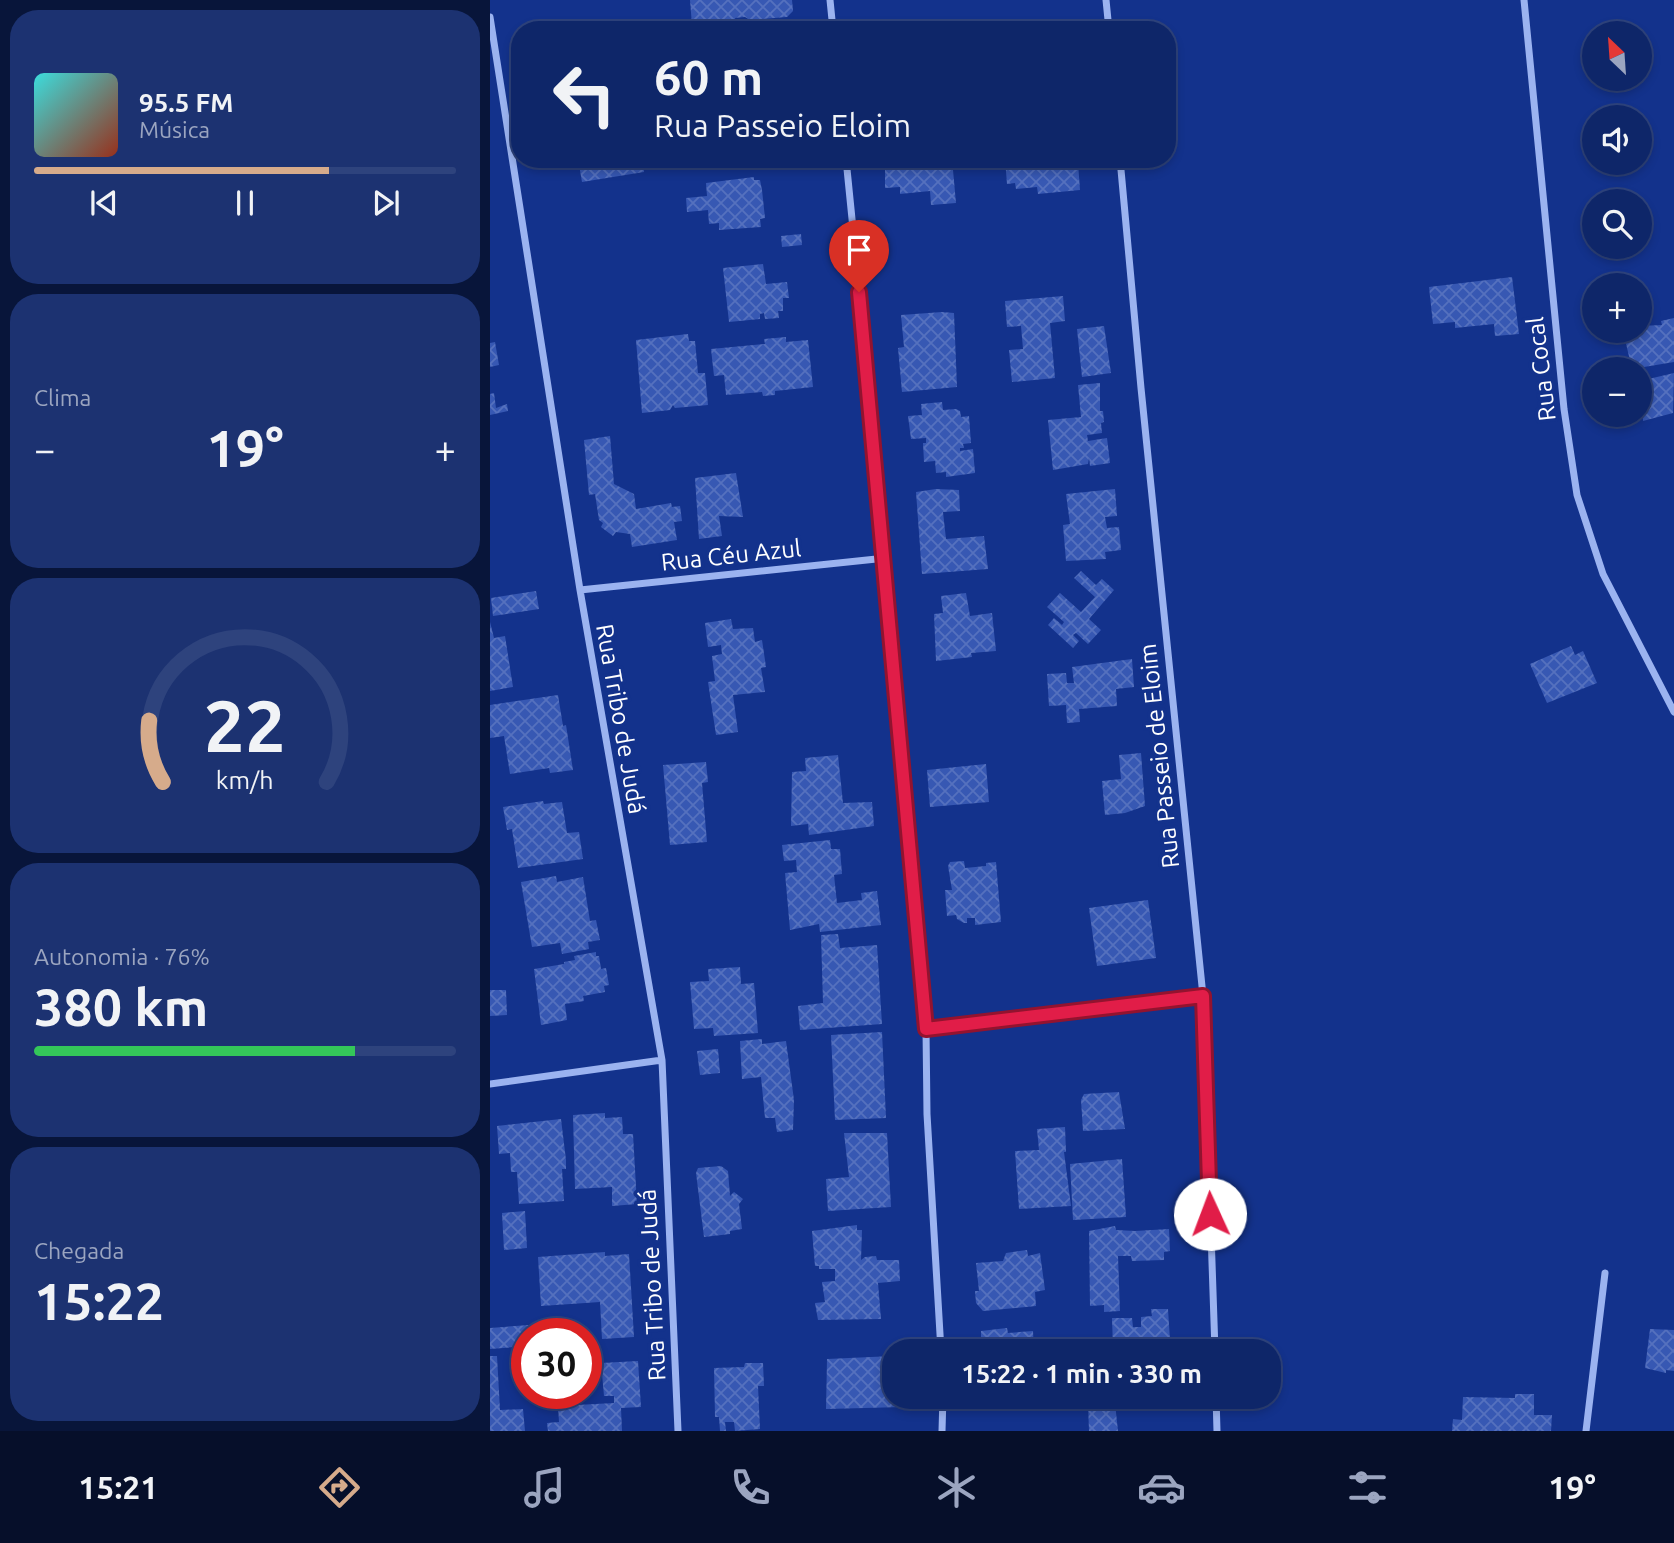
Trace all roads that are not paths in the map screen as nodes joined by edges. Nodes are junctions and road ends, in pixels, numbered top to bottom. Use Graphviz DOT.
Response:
graph roads {
  1 [pos="830,0"];
  2 [pos="1106,0"];
  3 [pos="1524,0"];
  4 [pos="490,17"];
  5 [pos="832,21"];
  6 [pos="1108,21"];
  7 [pos="511,151"];
  8 [pos="514,168"];
  9 [pos="847,168"];
  10 [pos="1121,168"];
  11 [pos="886,558"];
  12 [pos="580,590"];
  13 [pos="1674,712"];
  14 [pos="1203,996"];
  15 [pos="926,1029"];
  16 [pos="662,1060"];
  17 [pos="490,1084"];
  18 [pos="1605,1273"];
  19 [pos="940,1339"];
  20 [pos="1214,1339"];
  21 [pos="943,1409"];
  22 [pos="1216,1409"];
  23 [pos="678,1431"];
  24 [pos="942,1431"];
  25 [pos="1217,1431"];
  26 [pos="1586,1431"];
  1 -- 5 [label="street"];
  2 -- 6 [label="street"];
  3 -- 13 [label="street, Rua Cocal"];
  4 -- 7 [label="street, Rua Tribo de Judá"];
  8 -- 12 [label="street, Rua Tribo de Judá"];
  9 -- 11 [label="street"];
  10 -- 14 [label="street, Rua Passeio de Eloim"];
  11 -- 12 [label="street, Rua Céu Azul"];
  11 -- 15 [label="street"];
  12 -- 16 [label="street, Rua Tribo de Judá"];
  14 -- 15 [label="street"];
  14 -- 20 [label="street, Rua Passeio de Eloim"];
  15 -- 19 [label="street"];
  16 -- 17 [label="street"];
  16 -- 23 [label="street, Rua Tribo de Judá"];
  18 -- 26 [label="street"];
  21 -- 24 [label="street"];
  22 -- 25 [label="street"];
}
